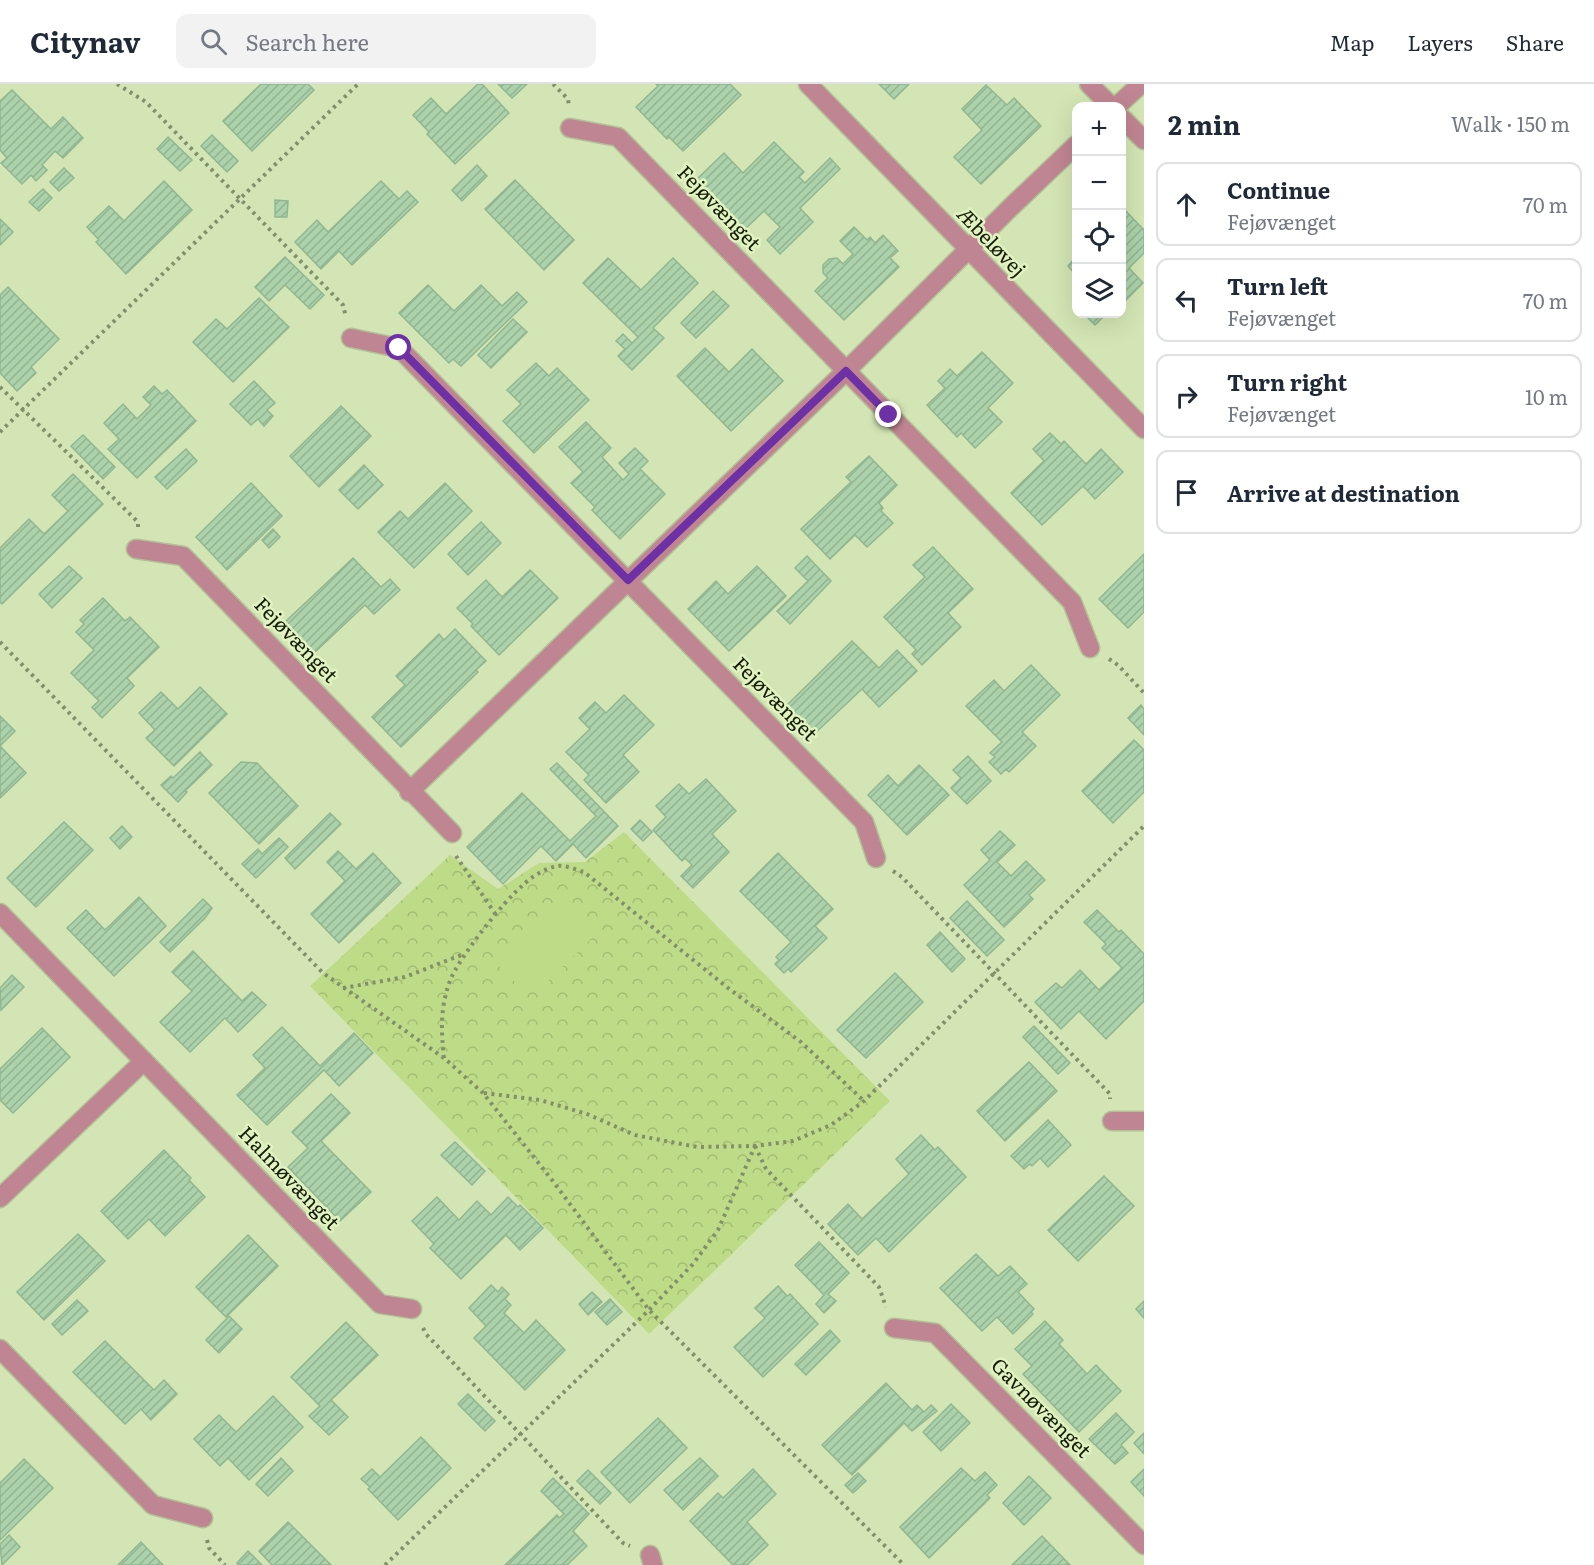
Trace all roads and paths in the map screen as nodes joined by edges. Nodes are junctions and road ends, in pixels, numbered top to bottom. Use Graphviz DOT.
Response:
graph roads {
  1 [pos="117,84"];
  2 [pos="358,84"];
  3 [pos="808,84"];
  4 [pos="1089,84"];
  5 [pos="1141,84"];
  6 [pos="1107,102"];
  7 [pos="1121,102"];
  8 [pos="1126,121"];
  9 [pos="570,128"];
  10 [pos="1144,140"];
  11 [pos="1072,150"];
  12 [pos="239,199"];
  13 [pos="968,250"];
  14 [pos="351,338"];
  15 [pos="846,371"];
  16 [pos="0,387"];
  17 [pos="23,410"];
  18 [pos="1144,429"];
  19 [pos="0,432"];
  20 [pos="136,549"];
  21 [pos="628,580"];
  22 [pos="0,642"];
  23 [pos="1090,648"];
  24 [pos="1144,693"];
  25 [pos="409,792"];
  26 [pos="1144,826"];
  27 [pos="452,833"];
  28 [pos="876,858"];
  29 [pos="0,913"];
  30 [pos="496,915"];
  31 [pos="465,953"];
  32 [pos="994,974"];
  33 [pos="343,988"];
  34 [pos="444,1058"];
  35 [pos="144,1060"];
  36 [pos="483,1093"];
  37 [pos="864,1101"];
  38 [pos="1112,1121"];
  39 [pos="1144,1121"];
  40 [pos="755,1146"];
  41 [pos="0,1198"];
  42 [pos="412,1309"];
  43 [pos="648,1311"];
  44 [pos="894,1328"];
  45 [pos="0,1349"];
  46 [pos="520,1433"];
  47 [pos="203,1518"];
  48 [pos="1144,1545"];
  49 [pos="652,1560"];
  50 [pos="225,1565"];
  51 [pos="385,1565"];
  52 [pos="904,1565"];
  1 -- 12 [label="path"];
  2 -- 12 [label="path"];
  3 -- 13 [label="street, Æbeløvej"];
  4 -- 6 [label="street"];
  5 -- 7 [label="street"];
  8 -- 10 [label="street"];
  9 -- 15 [label="street, Fejøvænget"];
  11 -- 13 [label="street"];
  12 -- 14 [label="path"];
  12 -- 17 [label="path"];
  13 -- 15 [label="street"];
  13 -- 18 [label="street, Æbeløvej"];
  14 -- 21 [label="street, Fejøvænget"];
  15 -- 21 [label="street"];
  15 -- 23 [label="street, Fejøvænget"];
  16 -- 17 [label="path"];
  17 -- 19 [label="path"];
  17 -- 20 [label="path"];
  20 -- 25 [label="street, Fejøvænget"];
  21 -- 25 [label="street"];
  21 -- 28 [label="street, Fejøvænget"];
  22 -- 33 [label="path"];
  23 -- 24 [label="path"];
  25 -- 27 [label="street, Fejøvænget"];
  26 -- 32 [label="path"];
  27 -- 30 [label="path"];
  28 -- 32 [label="path"];
  29 -- 35 [label="street, Halmøvænget"];
  30 -- 31 [label="path"];
  30 -- 37 [label="path"];
  31 -- 33 [label="path"];
  31 -- 34 [label="path"];
  32 -- 37 [label="path"];
  32 -- 38 [label="path"];
  33 -- 34 [label="path"];
  34 -- 36 [label="path"];
  35 -- 41 [label="street"];
  35 -- 42 [label="street, Halmøvænget"];
  36 -- 40 [label="path"];
  36 -- 43 [label="path"];
  37 -- 40 [label="path"];
  38 -- 39 [label="street"];
  40 -- 43 [label="path"];
  40 -- 44 [label="path"];
  42 -- 46 [label="path"];
  43 -- 46 [label="path"];
  43 -- 52 [label="path"];
  44 -- 48 [label="street, Gavnøvænget"];
  45 -- 47 [label="street"];
  46 -- 49 [label="path"];
  46 -- 51 [label="path"];
  47 -- 50 [label="path"];
}
